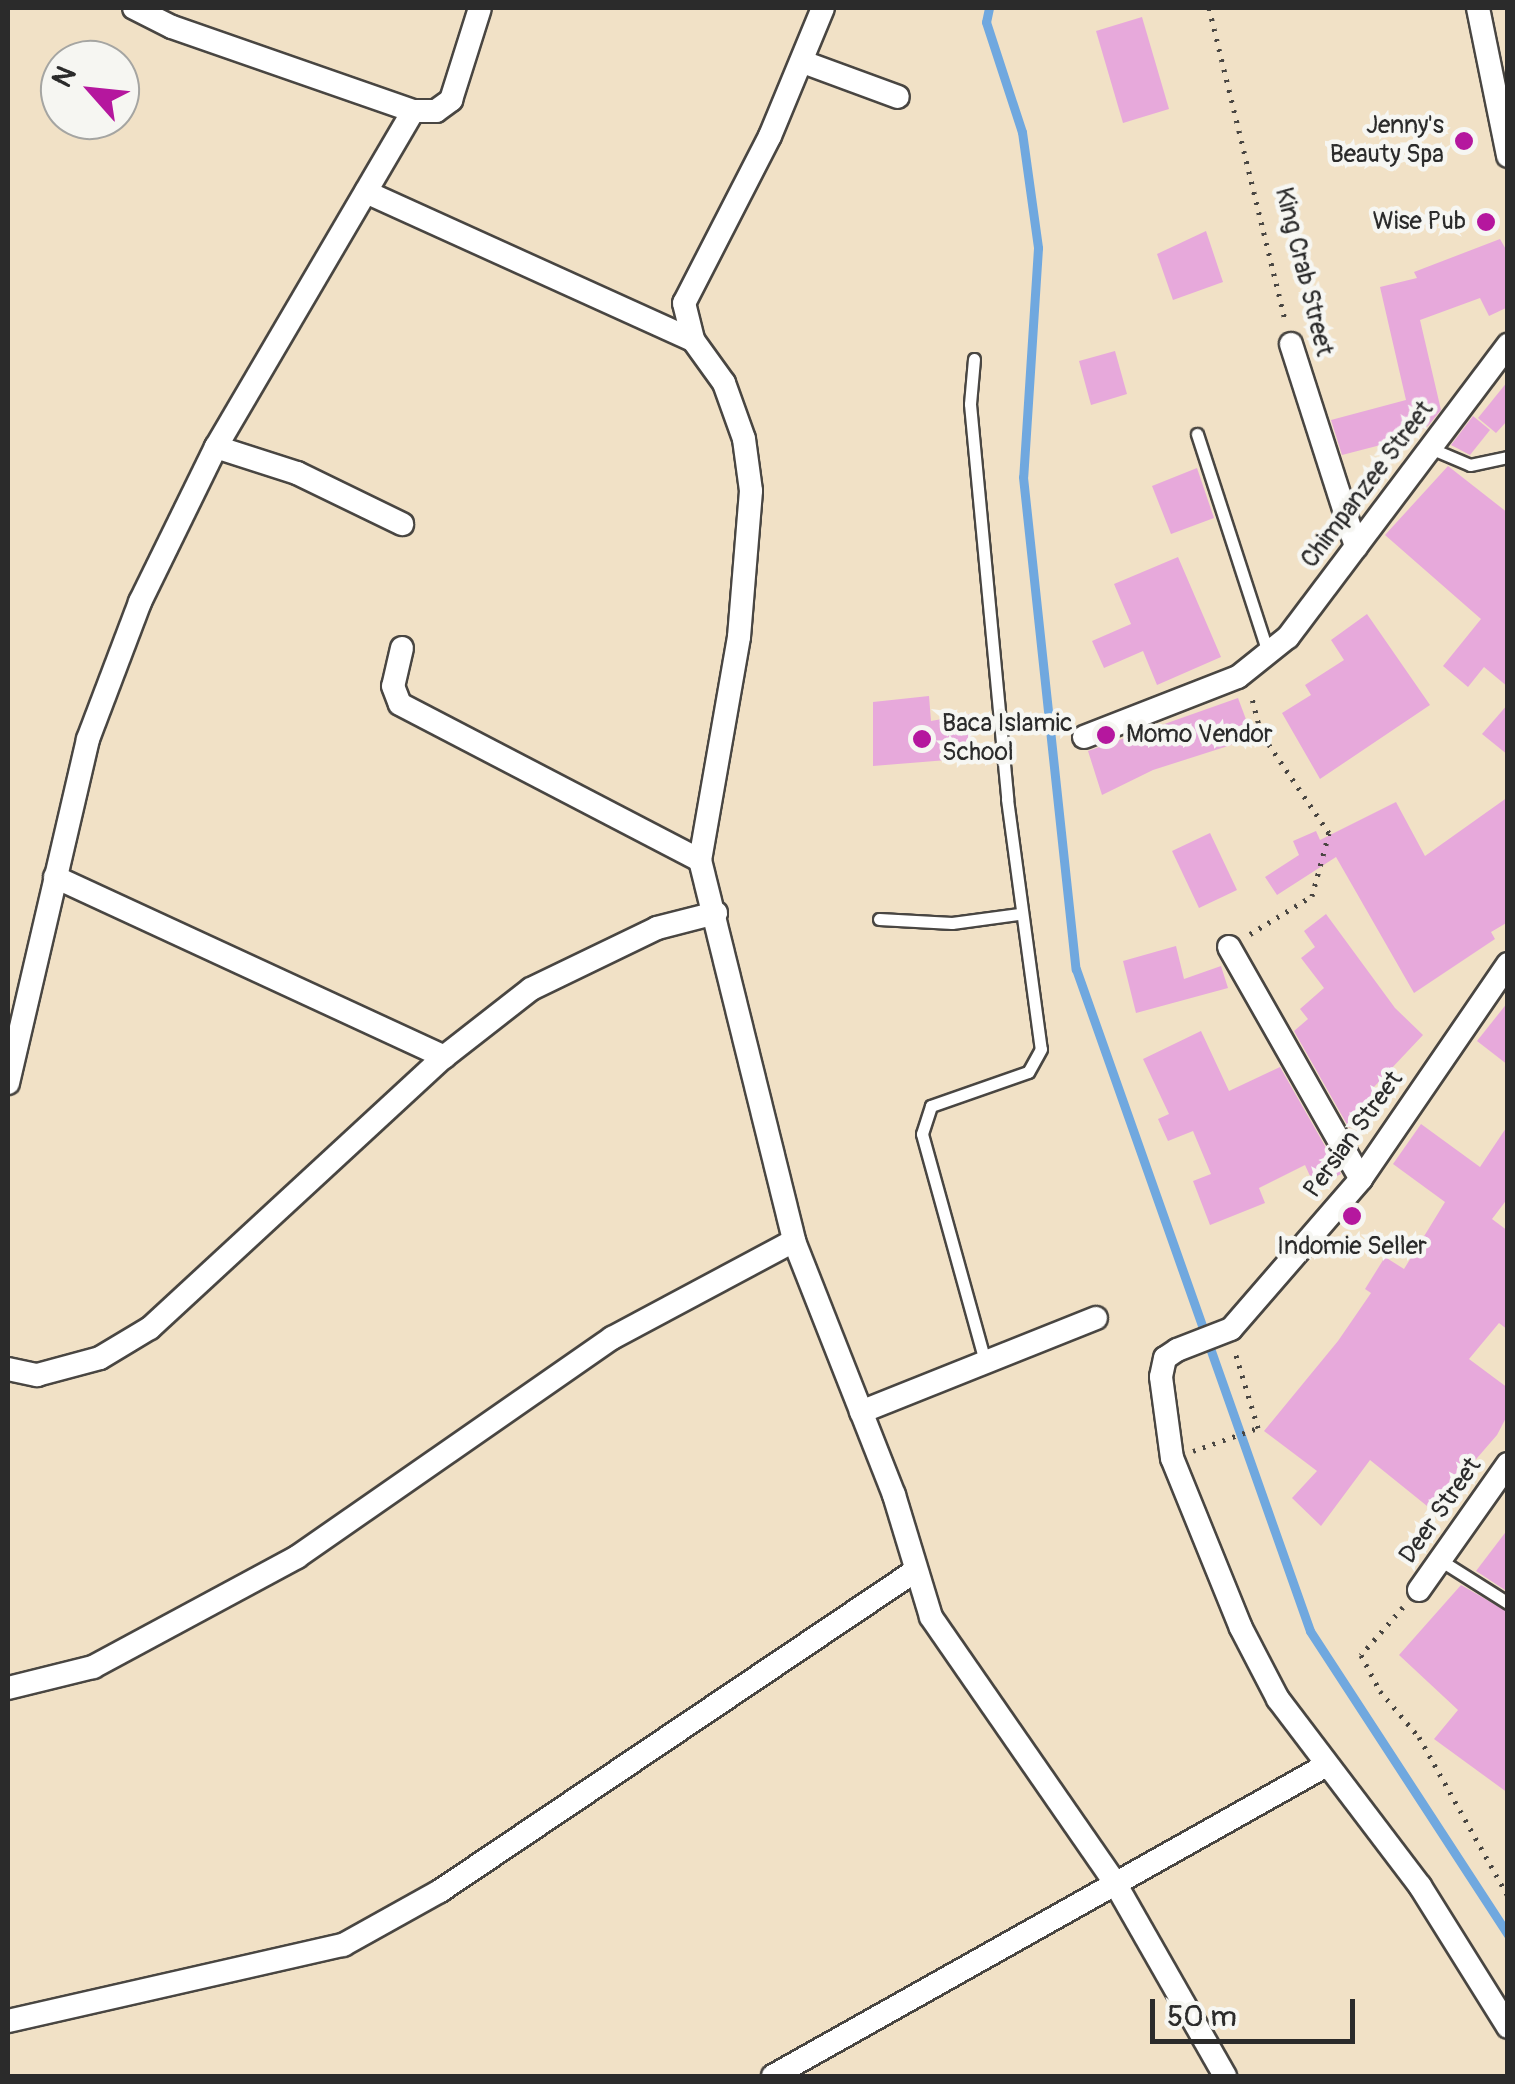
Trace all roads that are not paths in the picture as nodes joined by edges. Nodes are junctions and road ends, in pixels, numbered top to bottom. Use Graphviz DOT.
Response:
graph roads {
  1 [pos="134,8"];
  2 [pos="480,8"];
  3 [pos="823,8"];
  4 [pos="1478,8"];
  5 [pos="803,62"];
  6 [pos="898,97"];
  7 [pos="413,112"];
  8 [pos="1508,156"];
  9 [pos="366,192"];
  10 [pos="693,340"];
  11 [pos="1291,344"];
  12 [pos="1508,344"];
  13 [pos="974,359"];
  14 [pos="1197,434"];
  15 [pos="216,447"];
  16 [pos="1430,448"];
  17 [pos="1508,457"];
  18 [pos="402,524"];
  19 [pos="1356,546"];
  20 [pos="402,648"];
  21 [pos="1268,654"];
  22 [pos="1084,737"];
  23 [pos="700,860"];
  24 [pos="55,878"];
  25 [pos="716,913"];
  26 [pos="1018,914"];
  27 [pos="879,919"];
  28 [pos="1229,947"];
  29 [pos="1508,964"];
  30 [pos="444,1057"];
  31 [pos="8,1082"];
  32 [pos="1361,1179"];
  33 [pos="794,1240"];
  34 [pos="1096,1318"];
  35 [pos="985,1361"];
  36 [pos="8,1370"];
  37 [pos="860,1412"];
  38 [pos="1508,1464"];
  39 [pos="1440,1560"];
  40 [pos="915,1571"];
  41 [pos="1419,1590"];
  42 [pos="1508,1603"];
  43 [pos="8,1688"];
  44 [pos="1325,1766"];
  45 [pos="1115,1882"];
  46 [pos="8,2021"];
  47 [pos="1508,2027"];
  48 [pos="772,2076"];
  49 [pos="1224,2076"];
  1 -- 7 [label="street"];
  2 -- 7 [label="street"];
  3 -- 5 [label="street"];
  4 -- 8 [label="street"];
  5 -- 6 [label="street"];
  5 -- 10 [label="street"];
  7 -- 9 [label="street"];
  9 -- 10 [label="street"];
  9 -- 15 [label="street"];
  10 -- 23 [label="street"];
  11 -- 19 [label="street, King Crab Street"];
  12 -- 16 [label="street, Chimpanzee Street"];
  13 -- 26 [label="lane"];
  14 -- 21 [label="lane"];
  15 -- 18 [label="street"];
  15 -- 24 [label="street"];
  16 -- 17 [label="lane"];
  16 -- 19 [label="street, Chimpanzee Street"];
  19 -- 21 [label="street, Chimpanzee Street"];
  20 -- 23 [label="street"];
  21 -- 22 [label="street, Chimpanzee Street"];
  23 -- 25 [label="street"];
  24 -- 30 [label="street"];
  24 -- 31 [label="street"];
  25 -- 30 [label="street"];
  25 -- 33 [label="street"];
  26 -- 27 [label="lane"];
  26 -- 35 [label="lane"];
  28 -- 32 [label="street"];
  29 -- 32 [label="street, Persian Street"];
  30 -- 36 [label="street"];
  32 -- 44 [label="street, Persian Street"];
  33 -- 37 [label="street"];
  33 -- 43 [label="street"];
  34 -- 35 [label="street"];
  35 -- 37 [label="street"];
  37 -- 40 [label="street"];
  38 -- 39 [label="street, Deer Street"];
  39 -- 41 [label="street, Deer Street"];
  39 -- 42 [label="lane"];
  40 -- 45 [label="street"];
  40 -- 46 [label="street"];
  44 -- 45 [label="street"];
  44 -- 47 [label="street"];
  45 -- 48 [label="street"];
  45 -- 49 [label="street"];
}
